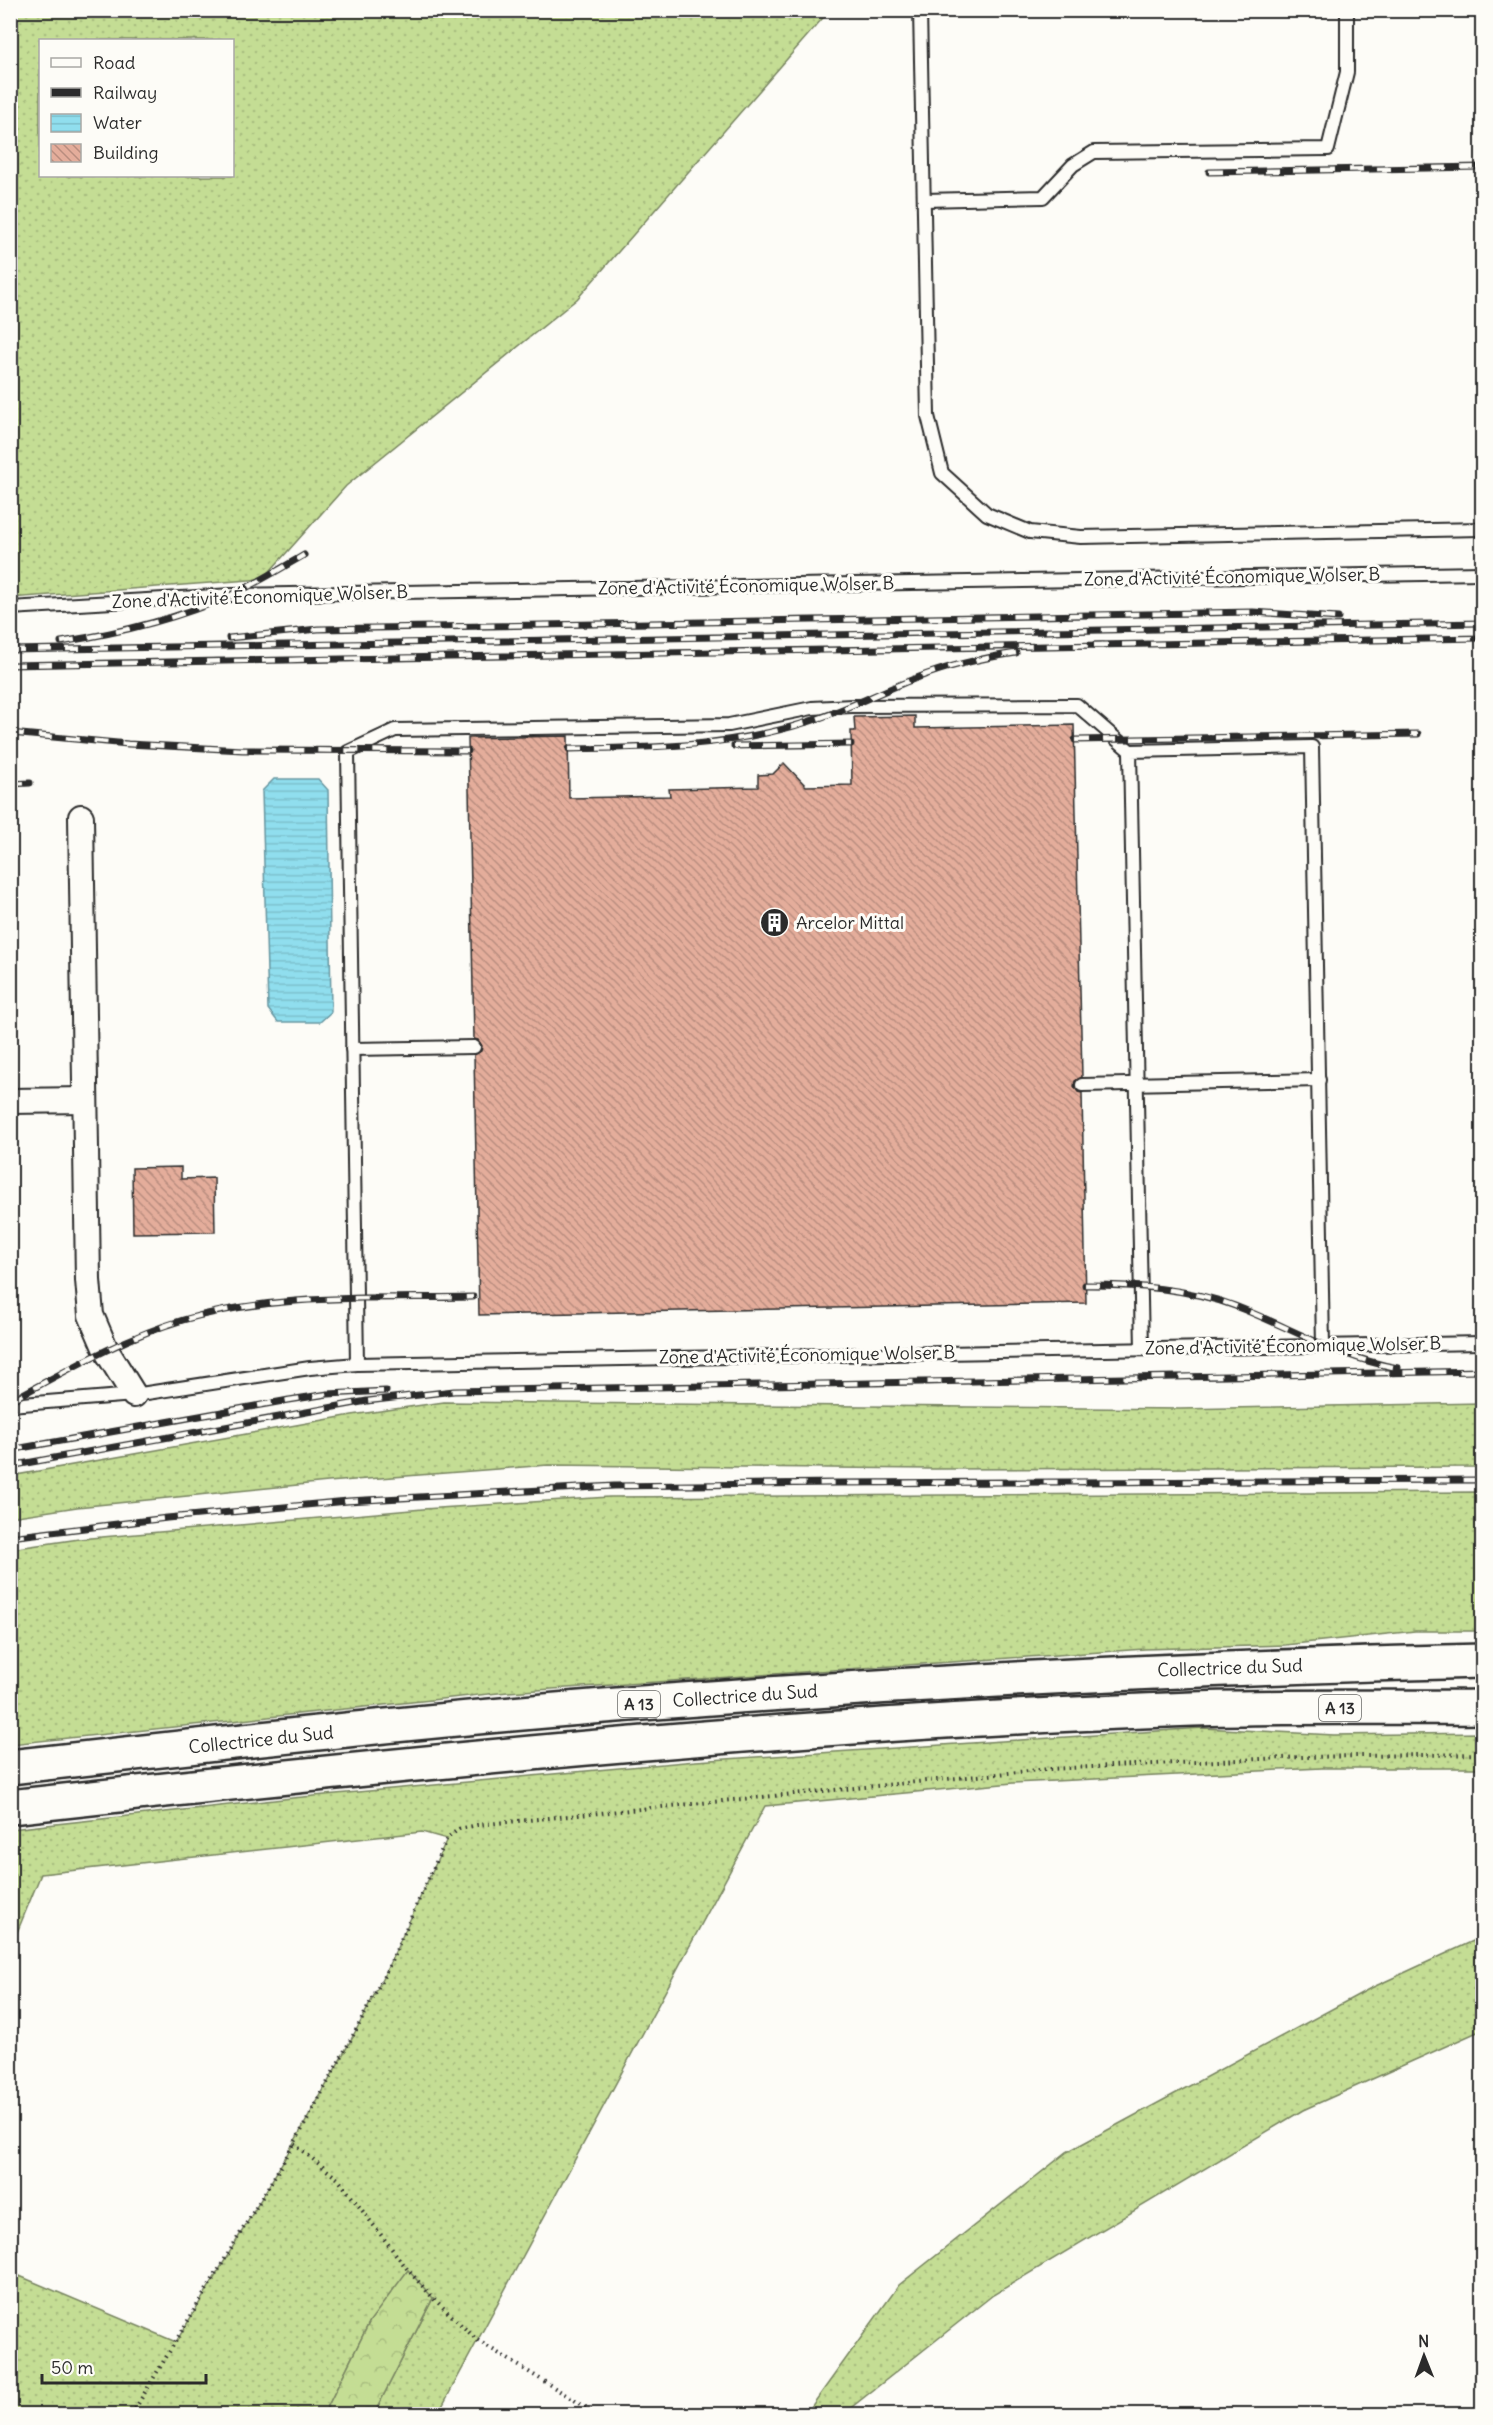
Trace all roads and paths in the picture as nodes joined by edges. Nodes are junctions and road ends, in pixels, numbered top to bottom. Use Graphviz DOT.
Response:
graph roads {
  1 [pos="920,10"];
  2 [pos="1347,10"];
  3 [pos="925,200"];
  4 [pos="1482,529"];
  5 [pos="1482,573"];
  6 [pos="10,608"];
  7 [pos="1130,750"];
  8 [pos="81,817"];
  9 [pos="474,1047"];
  10 [pos="352,1049"];
  11 [pos="1319,1080"];
  12 [pos="1137,1084"];
  13 [pos="1082,1085"];
  14 [pos="85,1100"];
  15 [pos="10,1101"];
  16 [pos="1482,1343"];
  17 [pos="1323,1346"];
  18 [pos="1142,1349"];
  19 [pos="357,1364"];
  20 [pos="134,1395"];
  21 [pos="10,1404"];
  22 [pos="1482,1661"];
  23 [pos="1482,1707"];
  24 [pos="1482,1754"];
  25 [pos="10,1767"];
  26 [pos="10,1807"];
  27 [pos="294,2144"];
  28 [pos="132,2415"];
  29 [pos="597,2415"];
  1 -- 3 [label="lane"];
  2 -- 3 [label="lane"];
  3 -- 4 [label="lane"];
  5 -- 6 [label="lane, Zone d'Activité Économique Wolser B"];
  7 -- 10 [label="lane"];
  7 -- 11 [label="lane"];
  7 -- 12 [label="lane"];
  8 -- 14 [label="street"];
  9 -- 10 [label="lane"];
  10 -- 19 [label="lane"];
  11 -- 12 [label="lane"];
  11 -- 17 [label="lane"];
  12 -- 13 [label="lane"];
  12 -- 18 [label="lane"];
  14 -- 15 [label="street"];
  14 -- 20 [label="street"];
  16 -- 17 [label="lane, Zone d'Activité Économique Wolser B"];
  17 -- 18 [label="lane, Zone d'Activité Économique Wolser B"];
  18 -- 19 [label="lane, Zone d'Activité Économique Wolser B"];
  19 -- 20 [label="lane, Zone d'Activité Économique Wolser B"];
  20 -- 21 [label="lane, Zone d'Activité Économique Wolser B"];
  22 -- 25 [label="highway, Collectrice du Sud / A 13"];
  23 -- 26 [label="highway, A 13"];
  24 -- 27 [label="path"];
  27 -- 28 [label="path"];
  27 -- 29 [label="path"];
}
